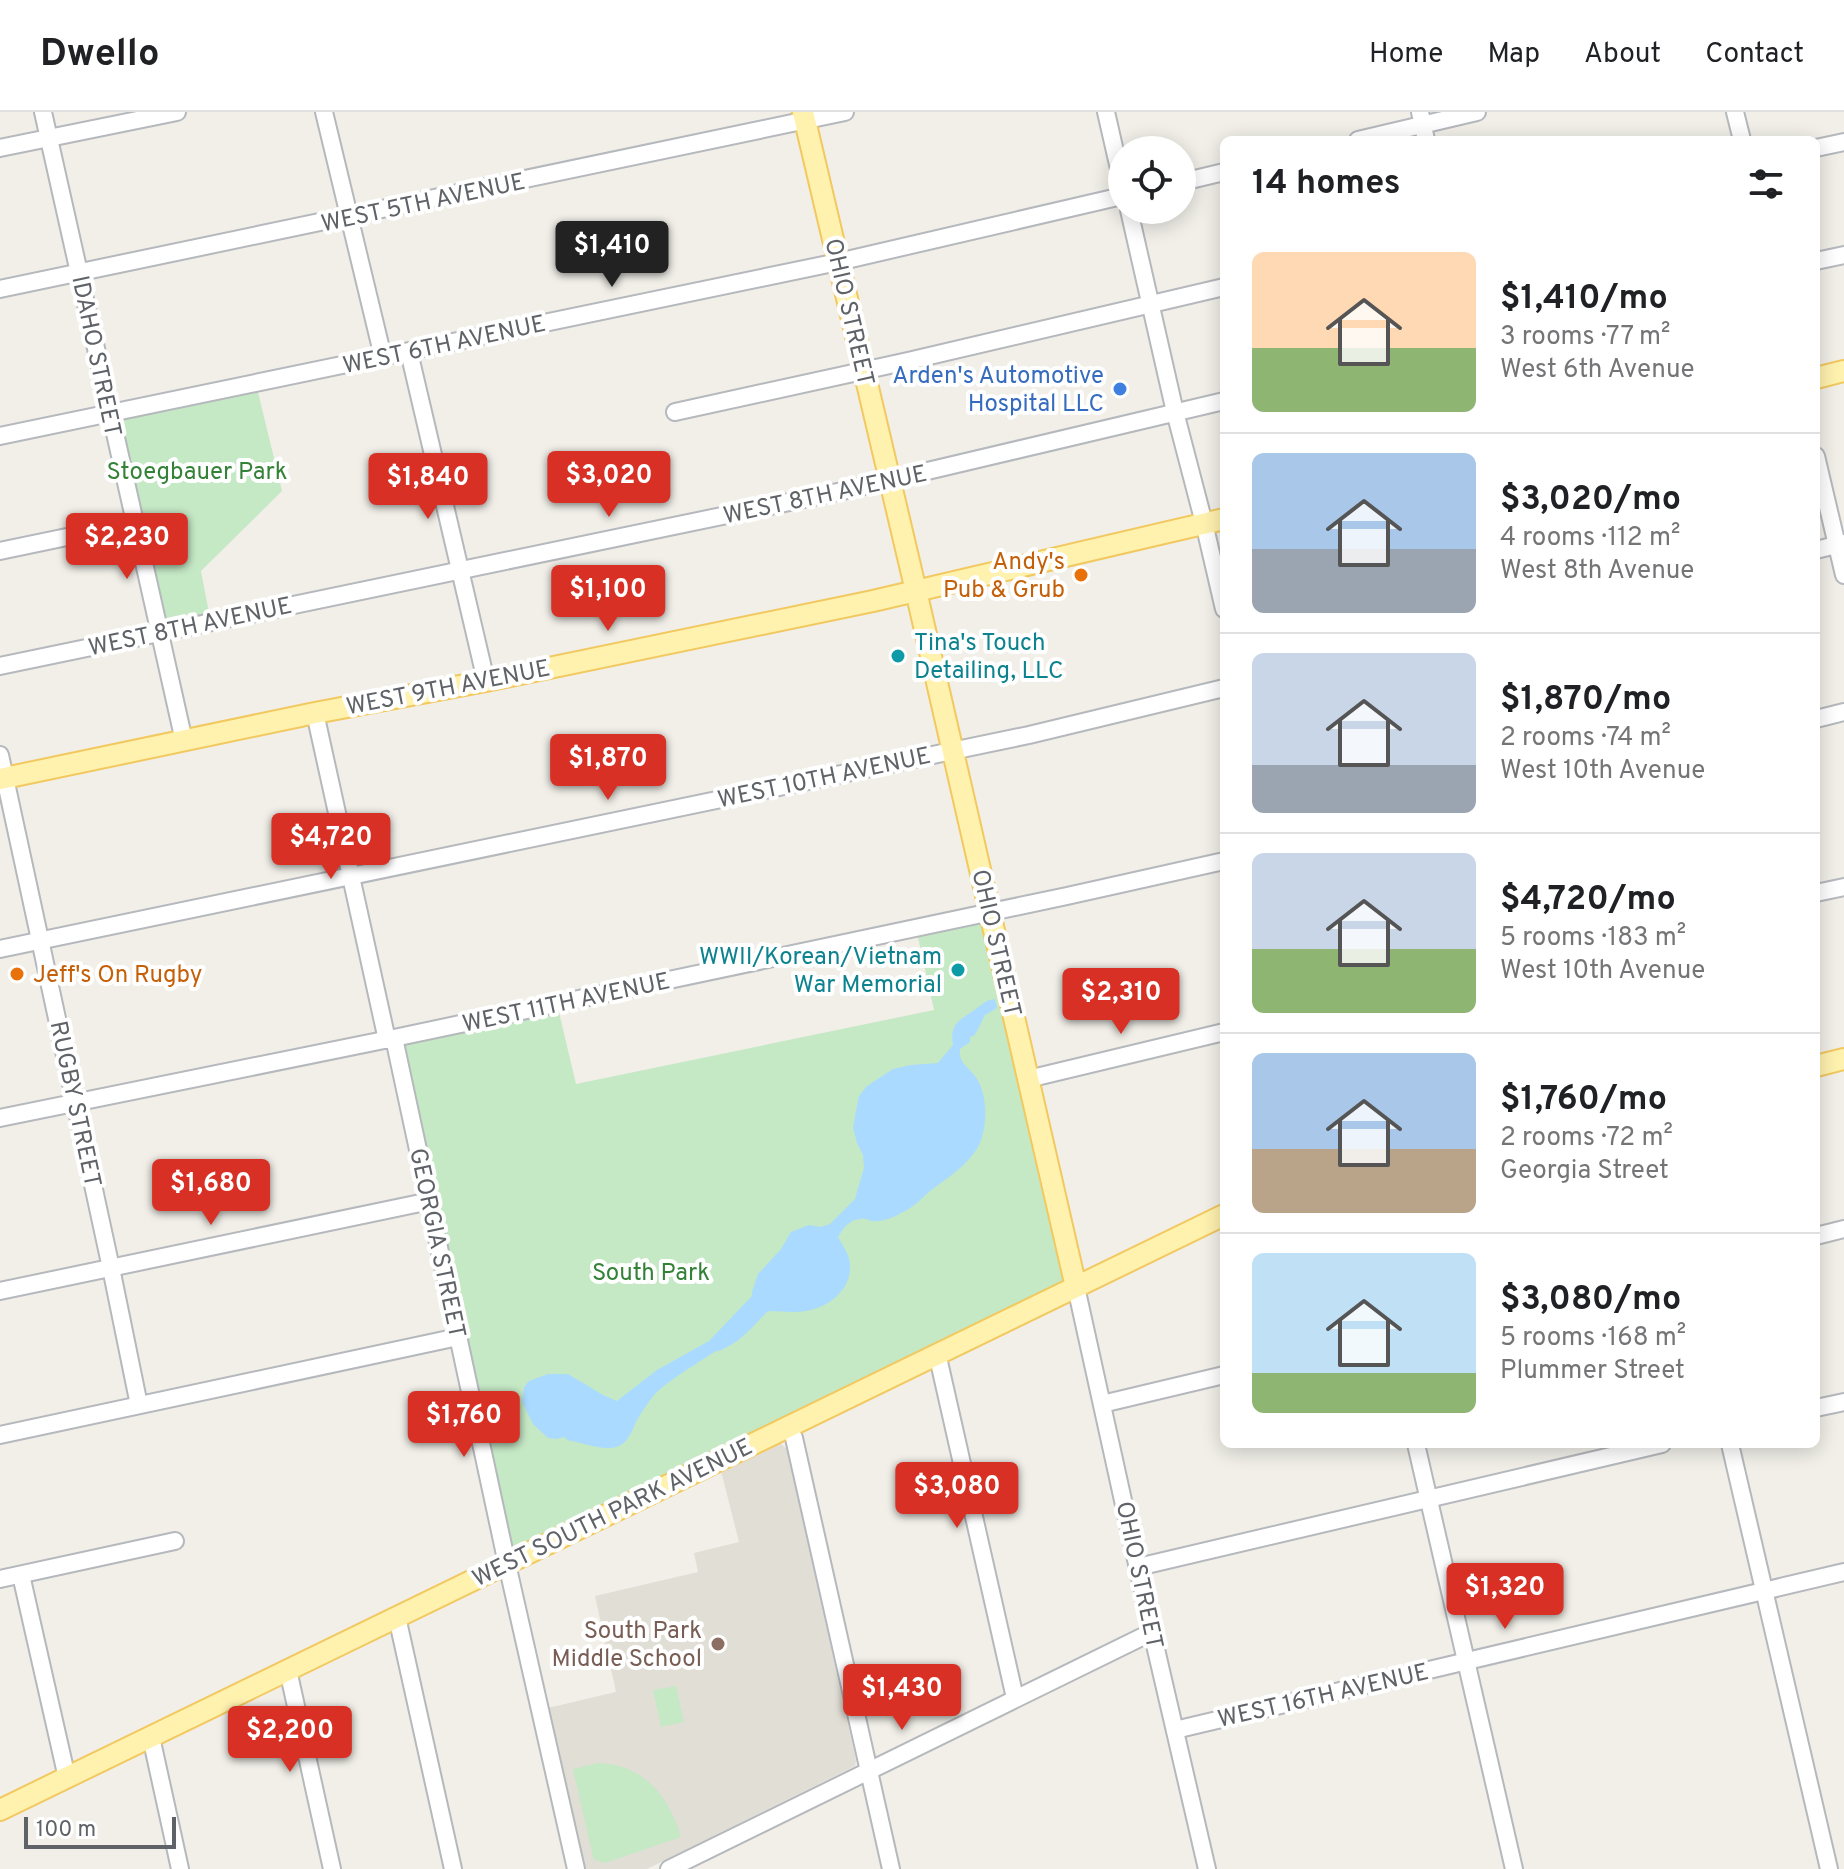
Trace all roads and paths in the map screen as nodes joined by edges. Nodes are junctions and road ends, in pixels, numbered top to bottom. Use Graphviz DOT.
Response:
graph roads {
  1 [pos="43,112"];
  2 [pos="177,112"];
  3 [pos="324,112"];
  4 [pos="845,112"];
  5 [pos="1106,112"];
  6 [pos="1477,112"];
  7 [pos="1735,112"];
  8 [pos="804,117"];
  9 [pos="1423,126"];
  10 [pos="1111,136"];
  11 [pos="1377,136"];
  12 [pos="1741,136"];
  13 [pos="49,138"];
  14 [pos="1844,142"];
  15 [pos="1820,147"];
  16 [pos="0,148"];
  17 [pos="1220,173"];
  18 [pos="1196,179"];
  19 [pos="1108,199"];
  20 [pos="350,217"];
  21 [pos="1132,224"];
  22 [pos="1844,255"];
  23 [pos="1820,260"];
  24 [pos="838,262"];
  25 [pos="79,273"];
  26 [pos="1220,288"];
  27 [pos="0,289"];
  28 [pos="1151,304"];
  29 [pos="409,352"];
  30 [pos="383,357"];
  31 [pos="863,371"];
  32 [pos="1844,371"];
  33 [pos="1820,377"];
  34 [pos="1220,402"];
  35 [pos="675,412"];
  36 [pos="1175,412"];
  37 [pos="110,414"];
  38 [pos="0,436"];
  39 [pos="1820,471"];
  40 [pos="890,480"];
  41 [pos="1214,521"];
  42 [pos="134,523"];
  43 [pos="1840,544"];
  44 [pos="1820,549"];
  45 [pos="0,551"];
  46 [pos="460,571"];
  47 [pos="1220,574"];
  48 [pos="1844,575"];
  49 [pos="916,591"];
  50 [pos="160,632"];
  51 [pos="0,666"];
  52 [pos="486,681"];
  53 [pos="1220,689"];
  54 [pos="1844,712"];
  55 [pos="315,713"];
  56 [pos="1820,718"];
  57 [pos="184,741"];
  58 [pos="952,750"];
  59 [pos="0,755"];
  60 [pos="2,778"];
  61 [pos="1220,862"];
  62 [pos="351,876"];
  63 [pos="1844,887"];
  64 [pos="1820,892"];
  65 [pos="989,913"];
  66 [pos="41,941"];
  67 [pos="0,949"];
  68 [pos="1220,1033"];
  69 [pos="391,1039"];
  70 [pos="1844,1059"];
  71 [pos="1820,1065"];
  72 [pos="1028,1079"];
  73 [pos="74,1103"];
  74 [pos="0,1118"];
  75 [pos="430,1201"];
  76 [pos="1220,1217"];
  77 [pos="1844,1229"];
  78 [pos="1820,1235"];
  79 [pos="111,1268"];
  80 [pos="1076,1287"];
  81 [pos="0,1291"];
  82 [pos="458,1337"];
  83 [pos="937,1353"];
  84 [pos="1220,1376"];
  85 [pos="1844,1402"];
  86 [pos="1102,1404"];
  87 [pos="139,1405"];
  88 [pos="1820,1407"];
  89 [pos="788,1425"];
  90 [pos="0,1435"];
  91 [pos="1417,1448"];
  92 [pos="1645,1448"];
  93 [pos="1731,1448"];
  94 [pos="1429,1498"];
  95 [pos="175,1541"];
  96 [pos="507,1564"];
  97 [pos="1138,1567"];
  98 [pos="1844,1572"];
  99 [pos="21,1575"];
  100 [pos="0,1579"];
  101 [pos="1765,1590"];
  102 [pos="397,1617"];
  103 [pos="1152,1632"];
  104 [pos="1466,1661"];
  105 [pos="288,1670"];
  106 [pos="1015,1698"];
  107 [pos="1175,1730"];
  108 [pos="151,1737"];
  109 [pos="868,1771"];
  110 [pos="67,1778"];
  111 [pos="0,1810"];
  112 [pos="180,1869"];
  113 [pos="332,1869"];
  114 [pos="453,1869"];
  115 [pos="576,1869"];
  116 [pos="669,1869"];
  117 [pos="891,1869"];
  118 [pos="1207,1869"];
  119 [pos="1514,1869"];
  120 [pos="1829,1869"];
  1 -- 13 [label="street, IDAHO STREET"];
  2 -- 13 [label="street"];
  3 -- 20 [label="street"];
  4 -- 8 [label="street, WEST 5TH AVENUE"];
  5 -- 10 [label="street"];
  6 -- 9 [label="street"];
  7 -- 12 [label="street"];
  8 -- 20 [label="street, WEST 5TH AVENUE"];
  8 -- 24 [label="main road, OHIO STREET"];
  9 -- 11 [label="street"];
  13 -- 16 [label="street"];
  13 -- 25 [label="street, IDAHO STREET"];
  14 -- 15 [label="street"];
  17 -- 18 [label="street"];
  19 -- 24 [label="street, WEST 6TH AVENUE"];
  20 -- 25 [label="street, WEST 5TH AVENUE"];
  20 -- 30 [label="street"];
  21 -- 28 [label="street"];
  22 -- 23 [label="street"];
  24 -- 29 [label="street, WEST 6TH AVENUE"];
  24 -- 31 [label="main road, OHIO STREET"];
  25 -- 27 [label="street, WEST 5TH AVENUE"];
  25 -- 37 [label="street, IDAHO STREET"];
  26 -- 28 [label="street"];
  28 -- 31 [label="street"];
  28 -- 36 [label="street"];
  29 -- 30 [label="street, WEST 6TH AVENUE"];
  29 -- 46 [label="street"];
  30 -- 37 [label="street, WEST 6TH AVENUE"];
  31 -- 35 [label="street"];
  31 -- 40 [label="main road, OHIO STREET"];
  32 -- 33 [label="main road"];
  34 -- 36 [label="street, WEST 8TH AVENUE"];
  36 -- 40 [label="street, WEST 8TH AVENUE"];
  36 -- 41 [label="street"];
  37 -- 38 [label="street, WEST 6TH AVENUE"];
  37 -- 42 [label="street, IDAHO STREET"];
  39 -- 43 [label="street"];
  40 -- 46 [label="street, WEST 8TH AVENUE"];
  40 -- 49 [label="main road, OHIO STREET"];
  41 -- 47 [label="street"];
  41 -- 49 [label="main road, WEST 9TH AVENUE"];
  42 -- 45 [label="street"];
  42 -- 50 [label="street, IDAHO STREET"];
  43 -- 44 [label="street"];
  43 -- 48 [label="street"];
  46 -- 50 [label="street, WEST 8TH AVENUE"];
  46 -- 52 [label="street"];
  49 -- 52 [label="main road, WEST 9TH AVENUE"];
  49 -- 58 [label="main road, OHIO STREET"];
  50 -- 51 [label="street, WEST 8TH AVENUE"];
  50 -- 57 [label="street, IDAHO STREET"];
  52 -- 55 [label="main road, WEST 9TH AVENUE"];
  53 -- 58 [label="street, WEST 10TH AVENUE"];
  54 -- 56 [label="street"];
  55 -- 57 [label="main road, WEST 9TH AVENUE"];
  55 -- 62 [label="street, GEORGIA STREET"];
  57 -- 60 [label="main road, WEST 9TH AVENUE"];
  58 -- 62 [label="street, WEST 10TH AVENUE"];
  58 -- 65 [label="main road, OHIO STREET"];
  59 -- 60 [label="street, RUGBY STREET"];
  60 -- 66 [label="street, RUGBY STREET"];
  61 -- 65 [label="street, WEST 11TH AVENUE"];
  62 -- 66 [label="street, WEST 10TH AVENUE"];
  62 -- 69 [label="street, GEORGIA STREET"];
  63 -- 64 [label="street"];
  65 -- 69 [label="street, WEST 11TH AVENUE"];
  65 -- 72 [label="main road, OHIO STREET"];
  66 -- 67 [label="street, WEST 10TH AVENUE"];
  66 -- 73 [label="street, RUGBY STREET"];
  68 -- 72 [label="street"];
  69 -- 73 [label="street, WEST 11TH AVENUE"];
  69 -- 75 [label="street, GEORGIA STREET"];
  70 -- 71 [label="main road"];
  72 -- 80 [label="main road, OHIO STREET"];
  73 -- 74 [label="street, WEST 11TH AVENUE"];
  73 -- 79 [label="street, RUGBY STREET"];
  75 -- 79 [label="street"];
  75 -- 82 [label="street, GEORGIA STREET"];
  76 -- 80 [label="main road, WEST SOUTH PARK AVENUE"];
  77 -- 78 [label="street"];
  79 -- 81 [label="street"];
  79 -- 87 [label="street, RUGBY STREET"];
  80 -- 83 [label="main road, WEST SOUTH PARK AVENUE"];
  80 -- 86 [label="street, OHIO STREET"];
  82 -- 87 [label="street"];
  82 -- 96 [label="street, GEORGIA STREET"];
  83 -- 89 [label="main road, WEST SOUTH PARK AVENUE"];
  83 -- 106 [label="street"];
  84 -- 86 [label="street"];
  85 -- 88 [label="street"];
  86 -- 97 [label="street, OHIO STREET"];
  87 -- 90 [label="street"];
  89 -- 96 [label="main road, WEST SOUTH PARK AVENUE"];
  89 -- 109 [label="street"];
  91 -- 94 [label="street"];
  92 -- 94 [label="street"];
  93 -- 101 [label="street"];
  94 -- 97 [label="street"];
  94 -- 104 [label="street"];
  95 -- 99 [label="street"];
  96 -- 102 [label="main road, WEST SOUTH PARK AVENUE"];
  96 -- 115 [label="street, GEORGIA STREET"];
  97 -- 103 [label="street, OHIO STREET"];
  98 -- 101 [label="street, WEST 16TH AVENUE"];
  99 -- 100 [label="street"];
  99 -- 110 [label="street"];
  101 -- 104 [label="street, WEST 16TH AVENUE"];
  101 -- 120 [label="street"];
  102 -- 105 [label="main road, WEST SOUTH PARK AVENUE"];
  102 -- 114 [label="street"];
  103 -- 106 [label="street"];
  103 -- 107 [label="street, OHIO STREET"];
  104 -- 107 [label="street, WEST 16TH AVENUE"];
  104 -- 119 [label="street"];
  105 -- 108 [label="main road, WEST SOUTH PARK AVENUE"];
  105 -- 113 [label="street"];
  106 -- 109 [label="street"];
  107 -- 118 [label="street, OHIO STREET"];
  108 -- 110 [label="main road, WEST SOUTH PARK AVENUE"];
  108 -- 112 [label="street"];
  109 -- 116 [label="street"];
  109 -- 117 [label="street"];
  110 -- 111 [label="main road, WEST SOUTH PARK AVENUE"];
}
